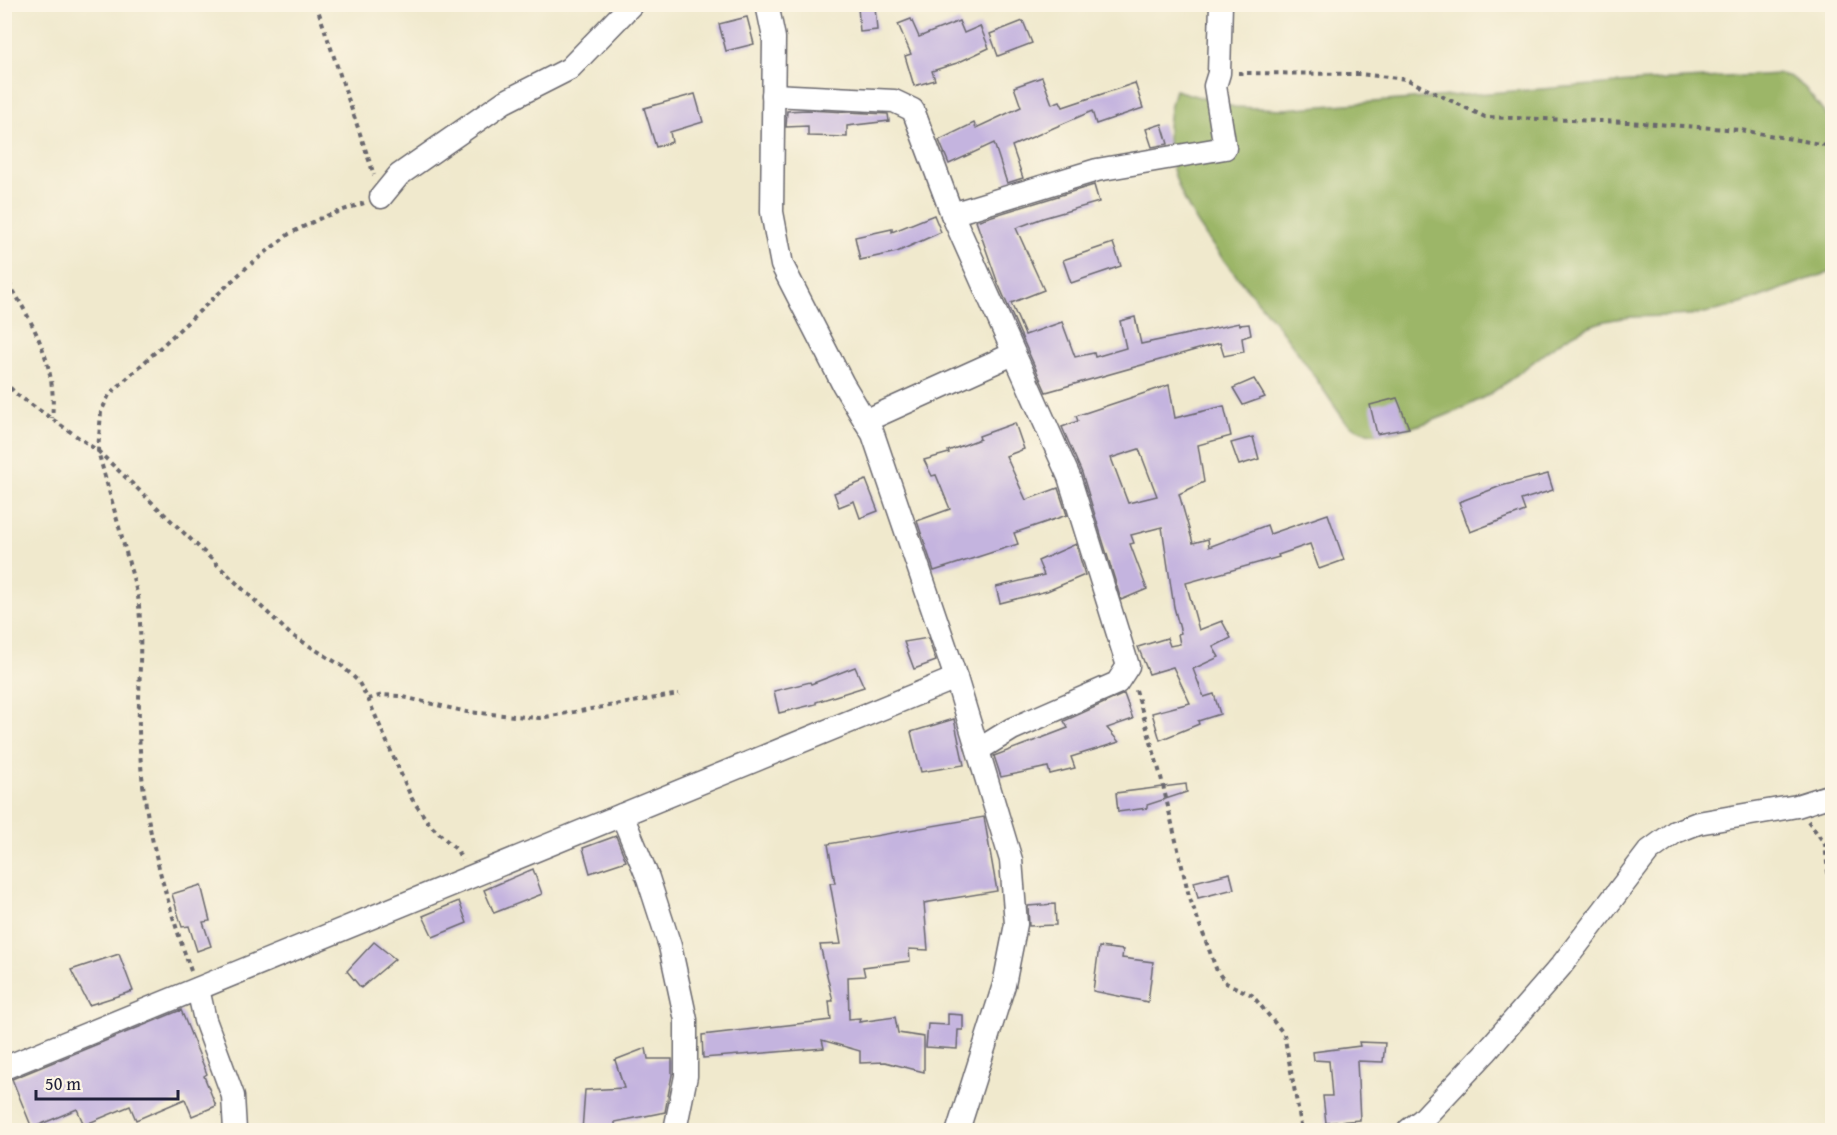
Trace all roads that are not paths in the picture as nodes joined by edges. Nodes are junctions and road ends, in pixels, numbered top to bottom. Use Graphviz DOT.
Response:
graph roads {
  1 [pos="632,4"];
  2 [pos="767,4"];
  3 [pos="1221,4"];
  4 [pos="773,95"];
  5 [pos="381,196"];
  6 [pos="952,214"];
  7 [pos="1013,354"];
  8 [pos="865,421"];
  9 [pos="956,678"];
  10 [pos="978,750"];
  11 [pos="1833,795"];
  12 [pos="622,815"];
  13 [pos="198,989"];
  14 [pos="4,1068"];
  15 [pos="235,1131"];
  16 [pos="675,1131"];
  17 [pos="958,1131"];
  18 [pos="1409,1131"];
  1 -- 5 [label="street"];
  2 -- 4 [label="street"];
  3 -- 6 [label="street"];
  4 -- 6 [label="street"];
  4 -- 8 [label="street"];
  6 -- 7 [label="street"];
  7 -- 8 [label="street"];
  7 -- 10 [label="street"];
  8 -- 9 [label="street"];
  9 -- 10 [label="street"];
  9 -- 12 [label="street"];
  10 -- 17 [label="street"];
  11 -- 18 [label="street"];
  12 -- 13 [label="street"];
  12 -- 16 [label="street"];
  13 -- 14 [label="street"];
  13 -- 15 [label="street"];
}
